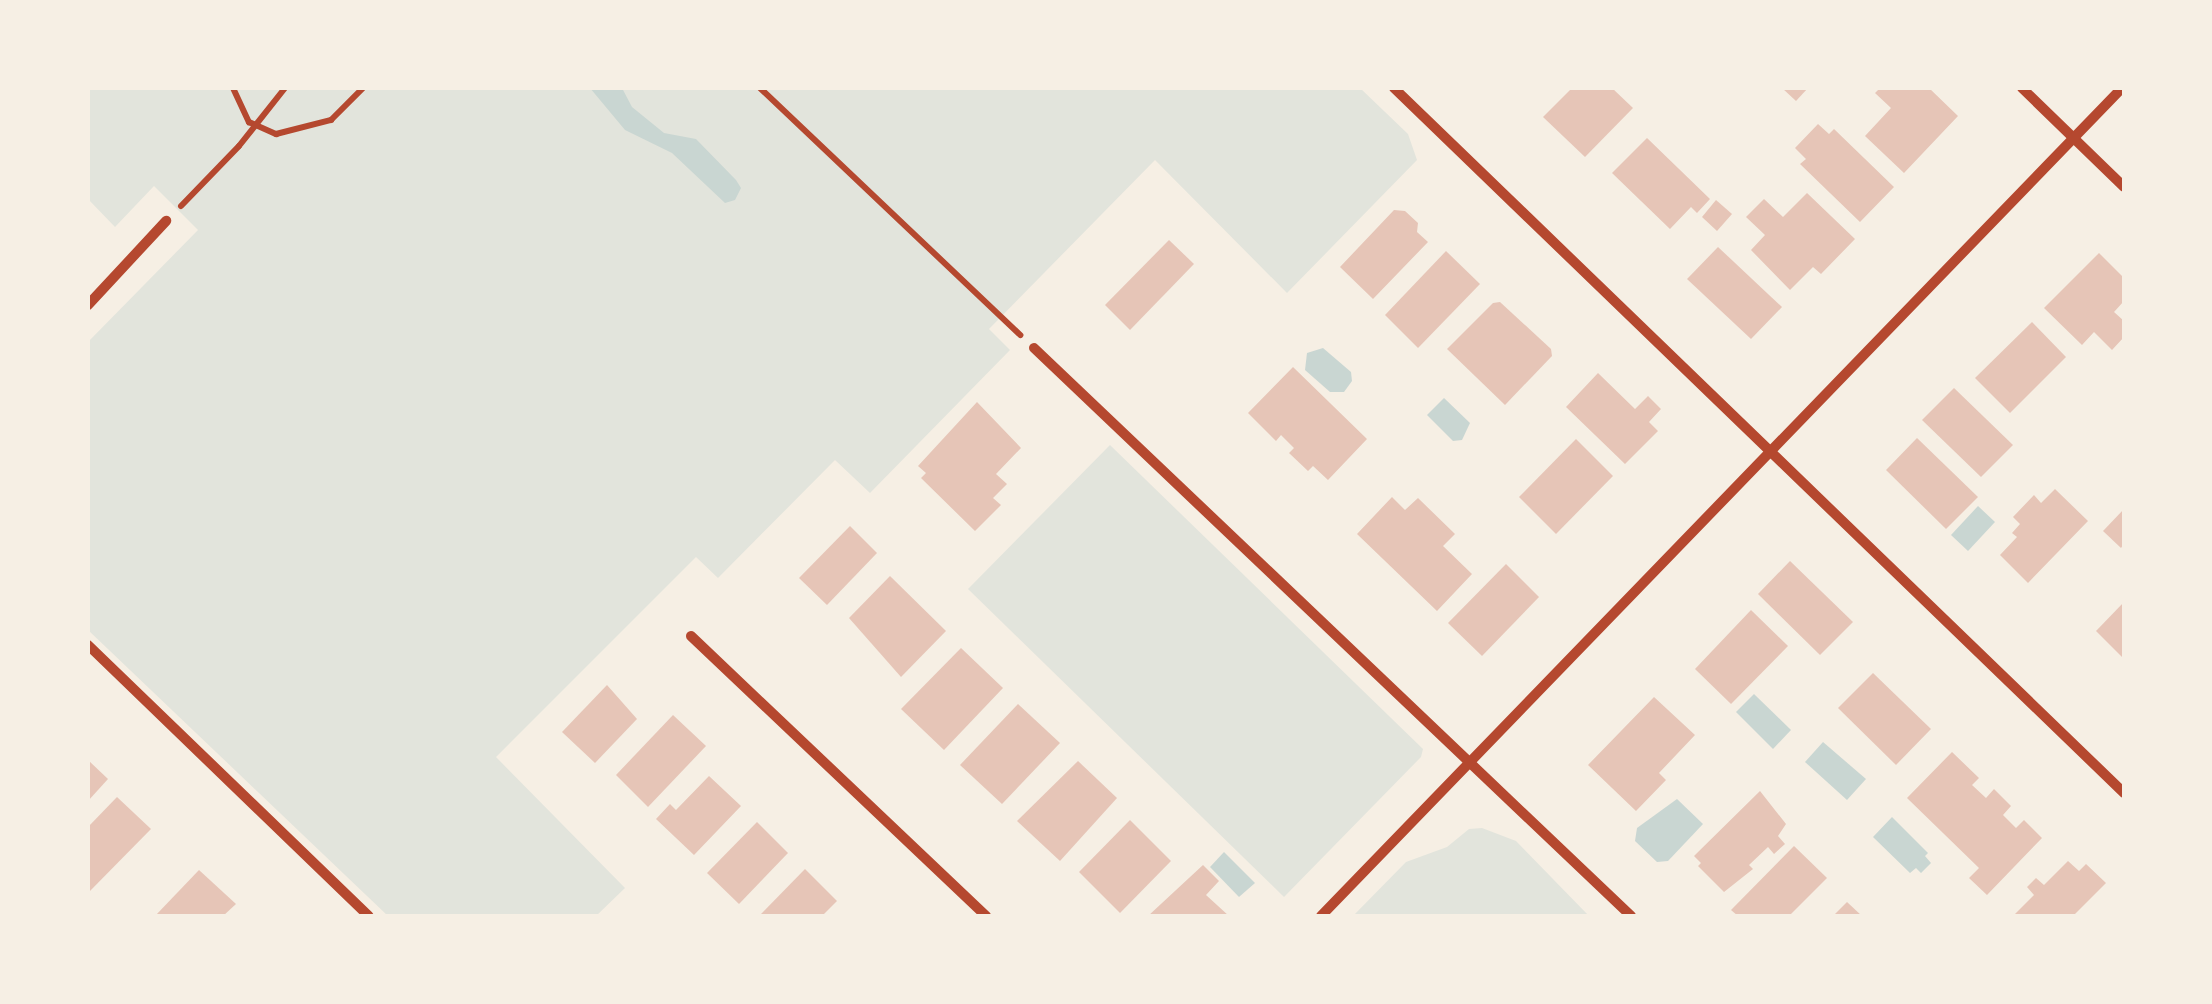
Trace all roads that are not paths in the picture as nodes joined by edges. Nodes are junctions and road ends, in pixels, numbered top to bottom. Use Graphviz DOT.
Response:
graph roads {
  1 [pos="1394,88"];
  2 [pos="2022,88"];
  3 [pos="2122,88"];
  4 [pos="2074,138"];
  5 [pos="2124,187"];
  6 [pos="166,221"];
  7 [pos="88,306"];
  8 [pos="1034,348"];
  9 [pos="1772,451"];
  10 [pos="691,636"];
  11 [pos="88,645"];
  12 [pos="1472,761"];
  13 [pos="2124,793"];
  14 [pos="369,916"];
  15 [pos="986,916"];
  16 [pos="1321,916"];
  17 [pos="1631,916"];
  1 -- 9 [label="street"];
  2 -- 4 [label="street"];
  3 -- 4 [label="street"];
  4 -- 5 [label="street"];
  4 -- 9 [label="street"];
  6 -- 7 [label="street"];
  8 -- 12 [label="street"];
  9 -- 12 [label="street"];
  9 -- 13 [label="street"];
  10 -- 15 [label="street"];
  11 -- 14 [label="street"];
  12 -- 16 [label="street"];
  12 -- 17 [label="street"];
}
